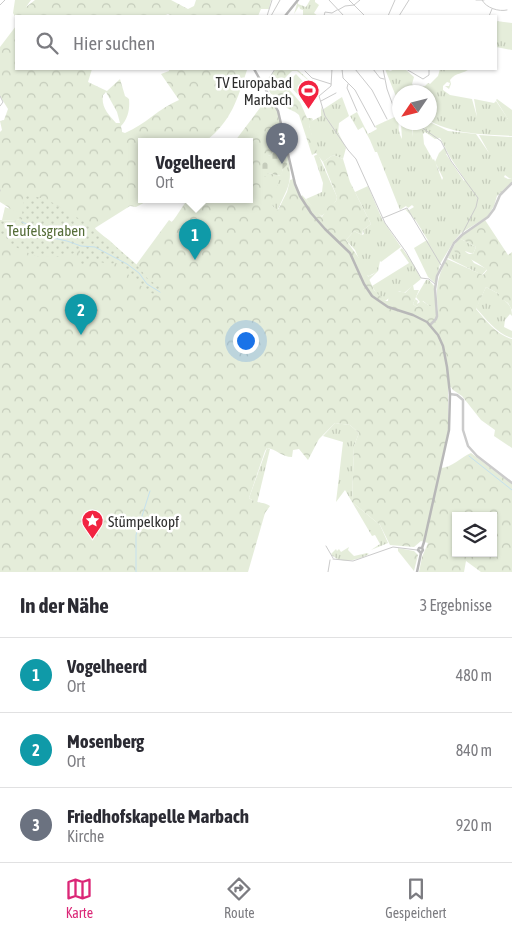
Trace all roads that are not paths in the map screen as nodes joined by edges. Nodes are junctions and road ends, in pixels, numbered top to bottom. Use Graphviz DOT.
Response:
graph roads {
  1 [pos="5,0"];
  2 [pos="272,0"];
  3 [pos="280,0"];
  4 [pos="298,0"];
  5 [pos="329,0"];
  6 [pos="349,0"];
  7 [pos="360,0"];
  8 [pos="395,0"];
  9 [pos="409,0"];
  10 [pos="476,0"];
  11 [pos="483,0"];
  12 [pos="0,5"];
  13 [pos="354,5"];
  14 [pos="493,8"];
  15 [pos="337,10"];
  16 [pos="507,10"];
  17 [pos="332,13"];
  18 [pos="267,15"];
  19 [pos="272,15"];
  20 [pos="286,15"];
  21 [pos="324,15"];
  22 [pos="343,15"];
  23 [pos="364,15"];
  24 [pos="388,15"];
  25 [pos="400,15"];
  26 [pos="490,15"];
  27 [pos="255,70"];
  28 [pos="274,70"];
  29 [pos="332,70"];
  30 [pos="342,70"];
  31 [pos="356,70"];
  32 [pos="373,70"];
  33 [pos="383,70"];
  34 [pos="408,70"];
  35 [pos="429,70"];
  36 [pos="305,71"];
  37 [pos="384,79"];
  38 [pos="331,84"];
  39 [pos="349,84"];
  40 [pos="264,86"];
  41 [pos="336,93"];
  42 [pos="0,96"];
  43 [pos="321,102"];
  44 [pos="392,102"];
  45 [pos="0,106"];
  46 [pos="357,111"];
  47 [pos="387,119"];
  48 [pos="375,127"];
  49 [pos="425,130"];
  50 [pos="512,183"];
  51 [pos="383,219"];
  52 [pos="462,234"];
  53 [pos="442,265"];
  54 [pos="436,285"];
  55 [pos="430,325"];
  56 [pos="450,394"];
  57 [pos="455,395"];
  58 [pos="450,400"];
  59 [pos="512,483"];
  60 [pos="326,546"];
  61 [pos="422,548"];
  62 [pos="418,550"];
  63 [pos="421,553"];
  64 [pos="331,555"];
  65 [pos="333,559"];
  66 [pos="330,560"];
  67 [pos="328,572"];
  68 [pos="418,572"];
  1 -- 12 [label="street"];
  2 -- 18 [label="street"];
  3 -- 19 [label="street"];
  4 -- 20 [label="main road"];
  5 -- 15 [label="street"];
  6 -- 13 [label="street"];
  7 -- 13 [label="street"];
  8 -- 24 [label="street"];
  9 -- 25 [label="street"];
  10 -- 11 [label="street"];
  11 -- 14 [label="street"];
  13 -- 15 [label="street"];
  13 -- 23 [label="street"];
  14 -- 16 [label="street"];
  14 -- 26 [label="street"];
  15 -- 17 [label="street"];
  15 -- 22 [label="street"];
  17 -- 21 [label="street"];
  27 -- 40 [label="main road"];
  28 -- 40 [label="street"];
  29 -- 38 [label="street"];
  30 -- 39 [label="street"];
  31 -- 47 [label="street"];
  32 -- 37 [label="street"];
  33 -- 37 [label="street"];
  34 -- 35 [label="street"];
  36 -- 38 [label="street"];
  37 -- 44 [label="street"];
  38 -- 43 [label="street"];
  39 -- 46 [label="street"];
  39 -- 48 [label="street"];
  40 -- 55 [label="main road"];
  41 -- 43 [label="street"];
  42 -- 45 [label="street"];
  43 -- 51 [label="street"];
  49 -- 52 [label="street"];
  50 -- 52 [label="street"];
  51 -- 53 [label="street"];
  51 -- 54 [label="street"];
  52 -- 53 [label="street"];
  53 -- 54 [label="street"];
  54 -- 55 [label="street"];
  55 -- 56 [label="main road"];
  56 -- 57 [label="street"];
  56 -- 58 [label="main road"];
  57 -- 58 [label="street"];
  57 -- 59 [label="street"];
  58 -- 61 [label="main road"];
  60 -- 64 [label="street"];
  61 -- 62 [label="main road"];
  61 -- 63 [label="main road"];
  62 -- 63 [label="main road"];
  62 -- 65 [label="street"];
  63 -- 68 [label="main road"];
  64 -- 65 [label="street"];
  64 -- 66 [label="street"];
  65 -- 66 [label="street"];
  66 -- 67 [label="street"];
}
